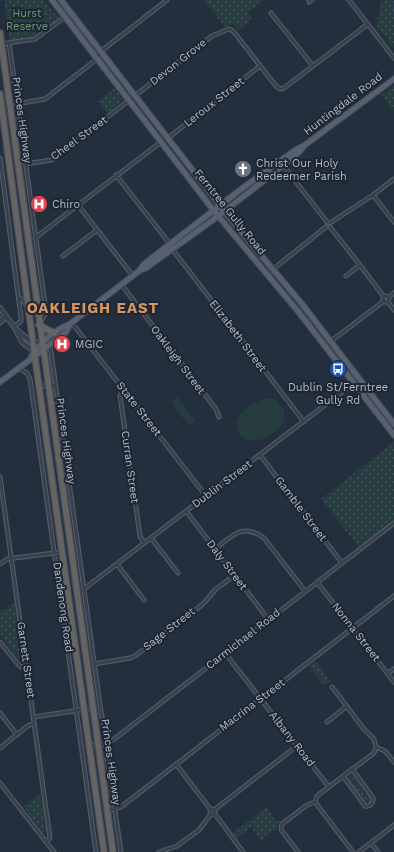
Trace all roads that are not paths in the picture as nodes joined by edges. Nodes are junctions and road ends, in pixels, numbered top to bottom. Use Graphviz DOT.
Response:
graph roads {
  1 [pos="52,0"];
  2 [pos="61,0"];
  3 [pos="167,0"];
  4 [pos="349,0"];
  5 [pos="271,13"];
  6 [pos="65,17"];
  7 [pos="368,24"];
  8 [pos="0,33"];
  9 [pos="9,43"];
  10 [pos="1,44"];
  11 [pos="100,52"];
  12 [pos="97,58"];
  13 [pos="394,58"];
  14 [pos="260,66"];
  15 [pos="313,66"];
  16 [pos="394,79"];
  17 [pos="0,94"];
  18 [pos="134,96"];
  19 [pos="130,100"];
  20 [pos="16,104"];
  21 [pos="168,138"];
  22 [pos="160,142"];
  23 [pos="0,158"];
  24 [pos="282,163"];
  25 [pos="25,164"];
  26 [pos="0,165"];
  27 [pos="116,175"];
  28 [pos="394,179"];
  29 [pos="374,195"];
  30 [pos="78,205"];
  31 [pos="220,206"];
  32 [pos="214,211"];
  33 [pos="224,211"];
  34 [pos="218,216"];
  35 [pos="394,222"];
  36 [pos="328,225"];
  37 [pos="97,230"];
  38 [pos="35,238"];
  39 [pos="172,247"];
  40 [pos="63,256"];
  41 [pos="360,264"];
  42 [pos="272,269"];
  43 [pos="267,274"];
  44 [pos="133,276"];
  45 [pos="346,276"];
  46 [pos="121,284"];
  47 [pos="394,293"];
  48 [pos="20,298"];
  49 [pos="386,299"];
  50 [pos="28,306"];
  51 [pos="0,308"];
  52 [pos="394,310"];
  53 [pos="6,316"];
  54 [pos="0,321"];
  55 [pos="71,323"];
  56 [pos="39,325"];
  57 [pos="14,327"];
  58 [pos="55,333"];
  59 [pos="330,342"];
  60 [pos="33,343"];
  61 [pos="42,343"];
  62 [pos="50,345"];
  63 [pos="43,350"];
  64 [pos="33,356"];
  65 [pos="18,368"];
  66 [pos="359,379"];
  67 [pos="0,382"];
  68 [pos="48,384"];
  69 [pos="354,384"];
  70 [pos="56,387"];
  71 [pos="39,388"];
  72 [pos="124,390"];
  73 [pos="219,417"];
  74 [pos="304,422"];
  75 [pos="394,424"];
  76 [pos="394,435"];
  77 [pos="260,455"];
  78 [pos="0,477"];
  79 [pos="206,496"];
  80 [pos="1,497"];
  81 [pos="186,511"];
  82 [pos="74,517"];
  83 [pos="66,518"];
  84 [pos="394,523"];
  85 [pos="151,538"];
  86 [pos="144,543"];
  87 [pos="215,549"];
  88 [pos="62,552"];
  89 [pos="55,553"];
  90 [pos="12,559"];
  91 [pos="342,563"];
  92 [pos="0,564"];
  93 [pos="117,564"];
  94 [pos="178,573"];
  95 [pos="235,575"];
  96 [pos="317,582"];
  97 [pos="84,589"];
  98 [pos="305,591"];
  99 [pos="394,596"];
  100 [pos="144,600"];
  101 [pos="268,619"];
  102 [pos="352,628"];
  103 [pos="0,642"];
  104 [pos="225,653"];
  105 [pos="94,664"];
  106 [pos="27,668"];
  107 [pos="394,669"];
  108 [pos="388,673"];
  109 [pos="394,682"];
  110 [pos="332,687"];
  111 [pos="261,698"];
  112 [pos="347,706"];
  113 [pos="93,708"];
  114 [pos="85,710"];
  115 [pos="78,711"];
  116 [pos="0,713"];
  117 [pos="34,717"];
  118 [pos="327,722"];
  119 [pos="34,724"];
  120 [pos="17,735"];
  121 [pos="107,743"];
  122 [pos="98,745"];
  123 [pos="90,746"];
  124 [pos="297,746"];
  125 [pos="376,746"];
  126 [pos="0,748"];
  127 [pos="100,754"];
  128 [pos="394,762"];
  129 [pos="176,764"];
  130 [pos="352,769"];
  131 [pos="343,776"];
  132 [pos="0,783"];
  133 [pos="329,787"];
  134 [pos="315,802"];
  135 [pos="115,809"];
  136 [pos="108,810"];
  137 [pos="213,810"];
  138 [pos="210,814"];
  139 [pos="215,814"];
  140 [pos="394,825"];
  141 [pos="46,842"];
  142 [pos="371,843"];
  143 [pos="54,852"];
  144 [pos="96,852"];
  145 [pos="104,852"];
  146 [pos="113,852"];
  147 [pos="121,852"];
  148 [pos="159,852"];
  149 [pos="243,852"];
  150 [pos="298,852"];
  151 [pos="353,852"];
  152 [pos="360,852"];
  153 [pos="378,852"];
  1 -- 6 [label="main road, Ferntree Gully Road"];
  2 -- 11 [label="main road, Ferntree Gully Road"];
  3 -- 11 [label="street"];
  4 -- 7 [label="street"];
  5 -- 15 [label="street"];
  6 -- 9 [label="street"];
  6 -- 12 [label="main road, Ferntree Gully Road"];
  7 -- 13 [label="street"];
  7 -- 15 [label="street"];
  8 -- 10 [label="highway, Princes Highway"];
  9 -- 10 [label="street"];
  9 -- 20 [label="street"];
  10 -- 56 [label="highway, Princes Highway"];
  11 -- 12 [label="street"];
  11 -- 18 [label="main road, Ferntree Gully Road"];
  12 -- 19 [label="main road, Ferntree Gully Road"];
  12 -- 20 [label="street"];
  14 -- 15 [label="street"];
  14 -- 18 [label="street, Devon Grove"];
  14 -- 21 [label="street, Leroux Street"];
  16 -- 24 [label="main road, Huntingdale Road"];
  17 -- 50 [label="highway, Princes Highway"];
  18 -- 19 [label="street, Devon Grove"];
  18 -- 21 [label="main road, Ferntree Gully Road"];
  19 -- 22 [label="main road, Ferntree Gully Road"];
  19 -- 25 [label="street, Cheel Street"];
  20 -- 25 [label="street"];
  21 -- 31 [label="main road, Ferntree Gully Road"];
  22 -- 27 [label="street"];
  22 -- 32 [label="main road, Ferntree Gully Road"];
  23 -- 26 [label="street"];
  24 -- 31 [label="main road, Huntingdale Road"];
  24 -- 33 [label="main road, Huntingdale Road"];
  24 -- 36 [label="street"];
  25 -- 38 [label="street"];
  26 -- 48 [label="street"];
  27 -- 30 [label="street"];
  27 -- 39 [label="street, Elizabeth Street"];
  28 -- 29 [label="street"];
  29 -- 35 [label="street"];
  29 -- 36 [label="street"];
  30 -- 37 [label="street"];
  30 -- 38 [label="street"];
  31 -- 32 [label="main road, Huntingdale Road"];
  31 -- 33 [label="main road, Ferntree Gully Road"];
  32 -- 34 [label="main road, Ferntree Gully Road"];
  32 -- 39 [label="main road, Huntingdale Road"];
  33 -- 34 [label="main road, Huntingdale Road"];
  33 -- 42 [label="main road, Ferntree Gully Road"];
  34 -- 39 [label="main road, Huntingdale Road"];
  34 -- 43 [label="main road, Ferntree Gully Road"];
  36 -- 41 [label="street"];
  36 -- 42 [label="street"];
  37 -- 40 [label="street"];
  37 -- 44 [label="street"];
  38 -- 56 [label="street"];
  39 -- 44 [label="main road, Huntingdale Road"];
  39 -- 74 [label="street, Elizabeth Street"];
  41 -- 45 [label="street"];
  41 -- 49 [label="street"];
  42 -- 43 [label="street"];
  42 -- 59 [label="main road, Ferntree Gully Road"];
  43 -- 69 [label="main road, Ferntree Gully Road"];
  44 -- 46 [label="main road, Huntingdale Road"];
  46 -- 55 [label="main road, Huntingdale Road"];
  46 -- 73 [label="street, Oakleigh Street"];
  47 -- 49 [label="street"];
  48 -- 50 [label="street"];
  48 -- 57 [label="street"];
  49 -- 52 [label="street"];
  49 -- 59 [label="street"];
  50 -- 60 [label="highway, Princes Highway"];
  51 -- 53 [label="street"];
  53 -- 54 [label="street"];
  53 -- 57 [label="street"];
  55 -- 58 [label="main road, Huntingdale Road"];
  55 -- 62 [label="main road, Huntingdale Road"];
  55 -- 72 [label="street, State Street"];
  56 -- 58 [label="highway"];
  56 -- 61 [label="highway, Princes Highway"];
  57 -- 60 [label="street"];
  57 -- 64 [label="street"];
  58 -- 61 [label="main road, Huntingdale Road"];
  59 -- 66 [label="main road, Ferntree Gully Road"];
  60 -- 61 [label="street"];
  60 -- 64 [label="highway, Princes Highway"];
  61 -- 63 [label="highway, Princes Highway"];
  61 -- 64 [label="main road, Huntingdale Road"];
  62 -- 63 [label="main road, Huntingdale Road"];
  62 -- 70 [label="street, Dandenong Road"];
  63 -- 64 [label="main road, Huntingdale Road"];
  63 -- 68 [label="highway, Princes Highway"];
  64 -- 65 [label="main road, Huntingdale Road"];
  64 -- 71 [label="highway, Princes Highway"];
  65 -- 67 [label="main road, Huntingdale Road"];
  65 -- 89 [label="street, Dandenong Road"];
  66 -- 69 [label="street, Dublin Street"];
  66 -- 75 [label="main road, Ferntree Gully Road"];
  68 -- 70 [label="street"];
  68 -- 71 [label="street"];
  68 -- 83 [label="highway, Princes Highway"];
  69 -- 74 [label="street, Dublin Street"];
  69 -- 76 [label="main road, Ferntree Gully Road"];
  70 -- 82 [label="street, Dandenong Road"];
  71 -- 88 [label="highway, Princes Highway"];
  72 -- 79 [label="street, State Street"];
  72 -- 86 [label="street, Curran Street"];
  74 -- 77 [label="street, Dublin Street"];
  77 -- 79 [label="street, Dublin Street"];
  77 -- 91 [label="street, Gamble Street"];
  78 -- 80 [label="street, Garnett Street"];
  79 -- 81 [label="street, Dublin Street"];
  80 -- 90 [label="street, Garnett Street"];
  81 -- 85 [label="street, Dublin Street"];
  81 -- 87 [label="street, Daly Street"];
  82 -- 83 [label="street"];
  82 -- 97 [label="street, Dandenong Road"];
  83 -- 113 [label="highway, Princes Highway"];
  84 -- 91 [label="street, Carmichael Road"];
  85 -- 86 [label="street, Dublin Street"];
  85 -- 94 [label="street"];
  86 -- 93 [label="street, Dublin Street"];
  87 -- 95 [label="street, Daly Street"];
  87 -- 98 [label="street"];
  88 -- 89 [label="street"];
  88 -- 114 [label="highway, Princes Highway"];
  89 -- 90 [label="street"];
  89 -- 115 [label="street, Dandenong Road"];
  90 -- 92 [label="street"];
  90 -- 106 [label="street, Garnett Street"];
  91 -- 96 [label="street, Carmichael Road"];
  93 -- 97 [label="street, Dublin Street"];
  93 -- 100 [label="street"];
  95 -- 101 [label="street, Daly Street"];
  95 -- 105 [label="street, Sage Street"];
  96 -- 98 [label="street, Carmichael Road"];
  96 -- 102 [label="street, Nonna Street"];
  97 -- 105 [label="street, Dandenong Road"];
  98 -- 101 [label="street, Carmichael Road"];
  99 -- 102 [label="street, Macrina Street"];
  101 -- 104 [label="street, Carmichael Road"];
  102 -- 108 [label="street, Nonna Street"];
  102 -- 111 [label="street, Macrina Street"];
  103 -- 106 [label="street"];
  104 -- 111 [label="street, Albany Road"];
  104 -- 121 [label="street, Carmichael Road"];
  105 -- 121 [label="street, Dandenong Road"];
  106 -- 117 [label="street, Garnett Street"];
  107 -- 108 [label="street"];
  108 -- 109 [label="street, Nonna Street"];
  110 -- 112 [label="street"];
  111 -- 124 [label="street, Albany Road"];
  111 -- 129 [label="street, Macrina Street"];
  112 -- 118 [label="street"];
  112 -- 125 [label="street"];
  113 -- 114 [label="street"];
  113 -- 122 [label="highway, Princes Highway"];
  114 -- 115 [label="street"];
  114 -- 123 [label="highway, Princes Highway"];
  115 -- 117 [label="street"];
  115 -- 144 [label="street, Dandenong Road"];
  116 -- 120 [label="street"];
  117 -- 119 [label="street, Garnett Street"];
  119 -- 120 [label="street"];
  119 -- 141 [label="street, Garnett Street"];
  120 -- 126 [label="street"];
  121 -- 122 [label="street, Carmichael Road"];
  122 -- 123 [label="street, Carmichael Road"];
  122 -- 127 [label="highway, Princes Highway"];
  123 -- 145 [label="highway, Princes Highway"];
  124 -- 133 [label="street, Albany Road"];
  124 -- 137 [label="street"];
  125 -- 128 [label="street"];
  125 -- 130 [label="street"];
  127 -- 135 [label="street"];
  127 -- 136 [label="highway, Princes Highway"];
  129 -- 135 [label="street, Macrina Street"];
  129 -- 137 [label="street"];
  130 -- 131 [label="street"];
  130 -- 131 [label="street"];
  131 -- 133 [label="street"];
  132 -- 141 [label="street"];
  133 -- 134 [label="street"];
  134 -- 150 [label="street"];
  134 -- 151 [label="street"];
  135 -- 136 [label="street, Macrina Street"];
  135 -- 147 [label="street"];
  136 -- 146 [label="highway, Princes Highway"];
  137 -- 138 [label="street"];
  137 -- 139 [label="street"];
  138 -- 139 [label="street"];
  138 -- 148 [label="street"];
  139 -- 149 [label="street"];
  140 -- 142 [label="street"];
  141 -- 143 [label="street"];
  142 -- 152 [label="street"];
  142 -- 153 [label="street"];
}
